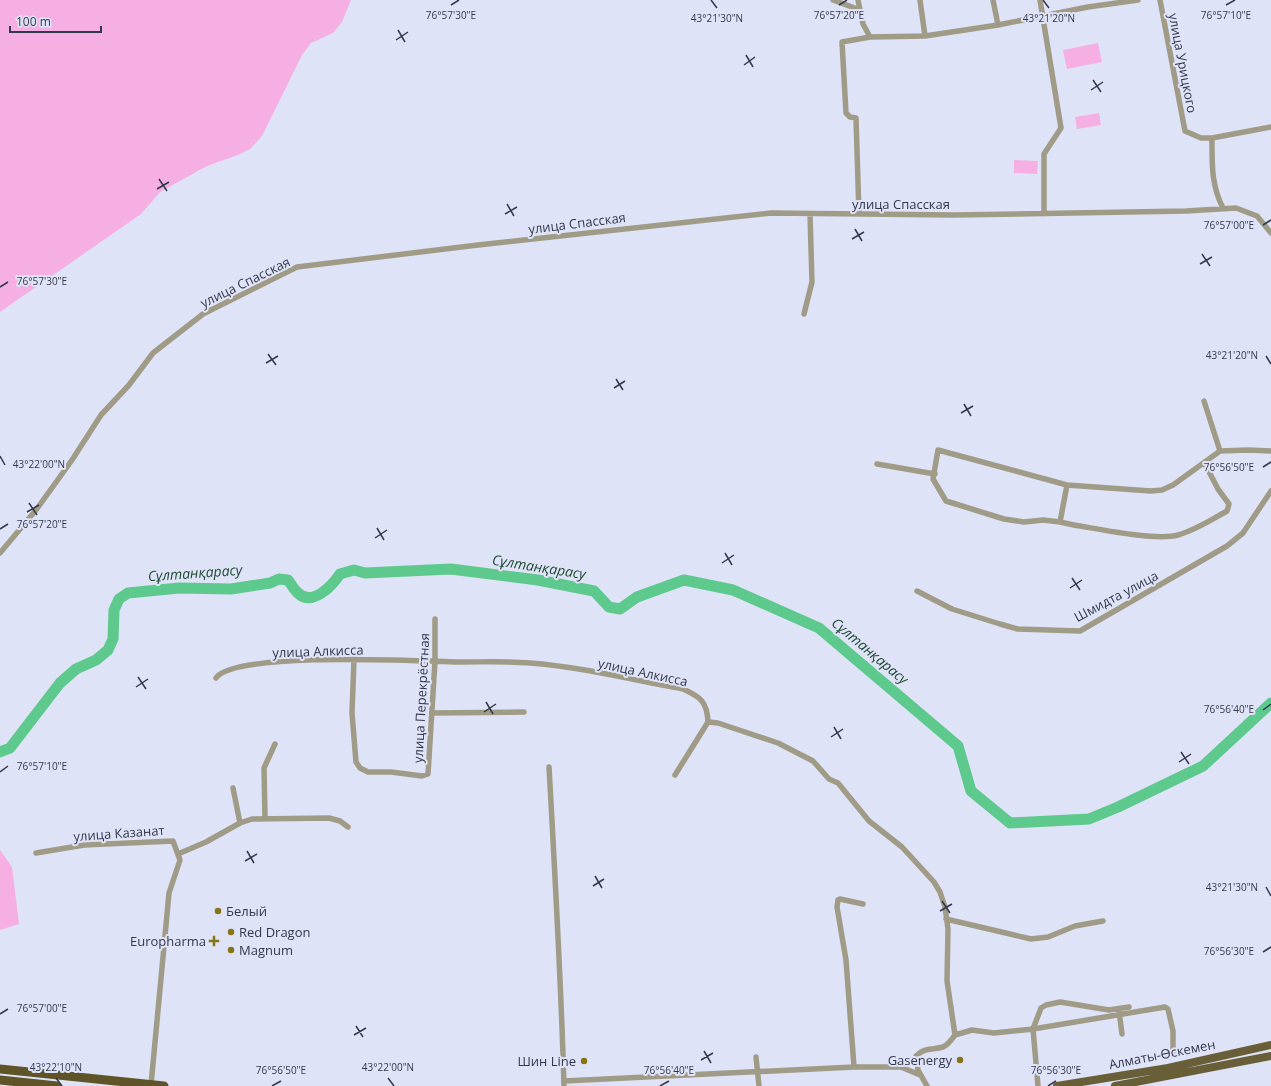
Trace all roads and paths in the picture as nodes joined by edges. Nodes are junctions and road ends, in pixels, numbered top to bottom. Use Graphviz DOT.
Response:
graph roads {
  1 [pos="833,0"];
  2 [pos="858,0"];
  3 [pos="920,0"];
  4 [pos="993,0"];
  5 [pos="1040,0"];
  6 [pos="1087,0"];
  7 [pos="1138,0"];
  8 [pos="1160,0"];
  9 [pos="1088,7"];
  10 [pos="860,10"];
  11 [pos="1043,16"];
  12 [pos="998,25"];
  13 [pos="925,36"];
  14 [pos="870,37"];
  15 [pos="1271,127"];
  16 [pos="1212,138"];
  17 [pos="1223,208"];
  18 [pos="810,214"];
  19 [pos="859,214"];
  20 [pos="1044,214"];
  21 [pos="1271,233"];
  22 [pos="804,314"];
  23 [pos="1204,401"];
  24 [pos="1271,451"];
  25 [pos="1220,452"];
  26 [pos="877,464"];
  27 [pos="1205,464"];
  28 [pos="935,474"];
  29 [pos="1067,485"];
  30 [pos="1271,490"];
  31 [pos="1060,522"];
  32 [pos="0,554"];
  33 [pos="917,591"];
  34 [pos="435,619"];
  35 [pos="354,660"];
  36 [pos="435,661"];
  37 [pos="216,678"];
  38 [pos="524,712"];
  39 [pos="432,713"];
  40 [pos="708,722"];
  41 [pos="275,744"];
  42 [pos="549,767"];
  43 [pos="675,775"];
  44 [pos="233,788"];
  45 [pos="265,818"];
  46 [pos="240,823"];
  47 [pos="348,827"];
  48 [pos="36,853"];
  49 [pos="178,854"];
  50 [pos="863,904"];
  51 [pos="946,919"];
  52 [pos="1103,921"];
  53 [pos="1129,1007"];
  54 [pos="1119,1011"];
  55 [pos="1033,1029"];
  56 [pos="1122,1034"];
  57 [pos="955,1035"];
  58 [pos="1271,1045"];
  59 [pos="1173,1054"];
  60 [pos="1271,1056"];
  61 [pos="756,1057"];
  62 [pos="854,1067"];
  63 [pos="0,1069"];
  64 [pos="758,1072"];
  65 [pos="920,1075"];
  66 [pos="0,1080"];
  67 [pos="564,1084"];
  68 [pos="151,1085"];
  69 [pos="58,1086"];
  70 [pos="164,1086"];
  71 [pos="759,1086"];
  72 [pos="927,1086"];
  73 [pos="1038,1086"];
  74 [pos="1057,1086"];
  75 [pos="1115,1086"];
  1 -- 10 [label="street"];
  2 -- 10 [label="street"];
  3 -- 13 [label="street"];
  4 -- 12 [label="street"];
  5 -- 11 [label="street"];
  6 -- 9 [label="street"];
  7 -- 9 [label="street"];
  8 -- 16 [label="street, улица Урицкого"];
  9 -- 11 [label="street"];
  10 -- 14 [label="street"];
  11 -- 12 [label="street"];
  11 -- 20 [label="street"];
  12 -- 13 [label="street"];
  13 -- 14 [label="street"];
  14 -- 19 [label="street"];
  15 -- 16 [label="street"];
  16 -- 17 [label="street"];
  17 -- 20 [label="street, улица Спасская"];
  17 -- 21 [label="street, улица Спасская"];
  18 -- 19 [label="street, улица Спасская"];
  18 -- 22 [label="street"];
  18 -- 32 [label="street, улица Спасская"];
  19 -- 20 [label="street, улица Спасская"];
  23 -- 25 [label="street"];
  24 -- 25 [label="street"];
  25 -- 27 [label="street"];
  26 -- 28 [label="street"];
  27 -- 29 [label="street"];
  27 -- 31 [label="street"];
  28 -- 29 [label="street"];
  28 -- 31 [label="street"];
  29 -- 31 [label="street"];
  30 -- 33 [label="street, Шмидта улица"];
  34 -- 36 [label="street, улица Перекрёстная"];
  35 -- 36 [label="street, улица Алкисса"];
  35 -- 37 [label="street, улица Алкисса"];
  35 -- 39 [label="street, улица Перекрёстная"];
  36 -- 39 [label="street, улица Перекрёстная"];
  36 -- 40 [label="street, улица Алкисса"];
  38 -- 39 [label="street"];
  40 -- 43 [label="street"];
  40 -- 51 [label="street"];
  41 -- 45 [label="street"];
  42 -- 67 [label="street"];
  44 -- 46 [label="street"];
  45 -- 46 [label="street"];
  45 -- 47 [label="street"];
  46 -- 49 [label="street"];
  48 -- 49 [label="street, улица Казанат"];
  49 -- 68 [label="street"];
  50 -- 62 [label="street"];
  51 -- 52 [label="street"];
  51 -- 57 [label="street"];
  53 -- 54 [label="street"];
  54 -- 55 [label="street"];
  54 -- 55 [label="street"];
  54 -- 56 [label="street"];
  54 -- 59 [label="street"];
  55 -- 57 [label="street"];
  55 -- 73 [label="street"];
  57 -- 65 [label="street"];
  58 -- 74 [label="main road, Алматы-Өскемен"];
  60 -- 75 [label="main road, Алматы-Өскемен"];
  61 -- 64 [label="street"];
  62 -- 64 [label="street"];
  62 -- 65 [label="street"];
  63 -- 68 [label="highway"];
  64 -- 67 [label="street"];
  64 -- 71 [label="street"];
  65 -- 72 [label="street"];
  66 -- 69 [label="highway"];
  68 -- 70 [label="highway"];
}
